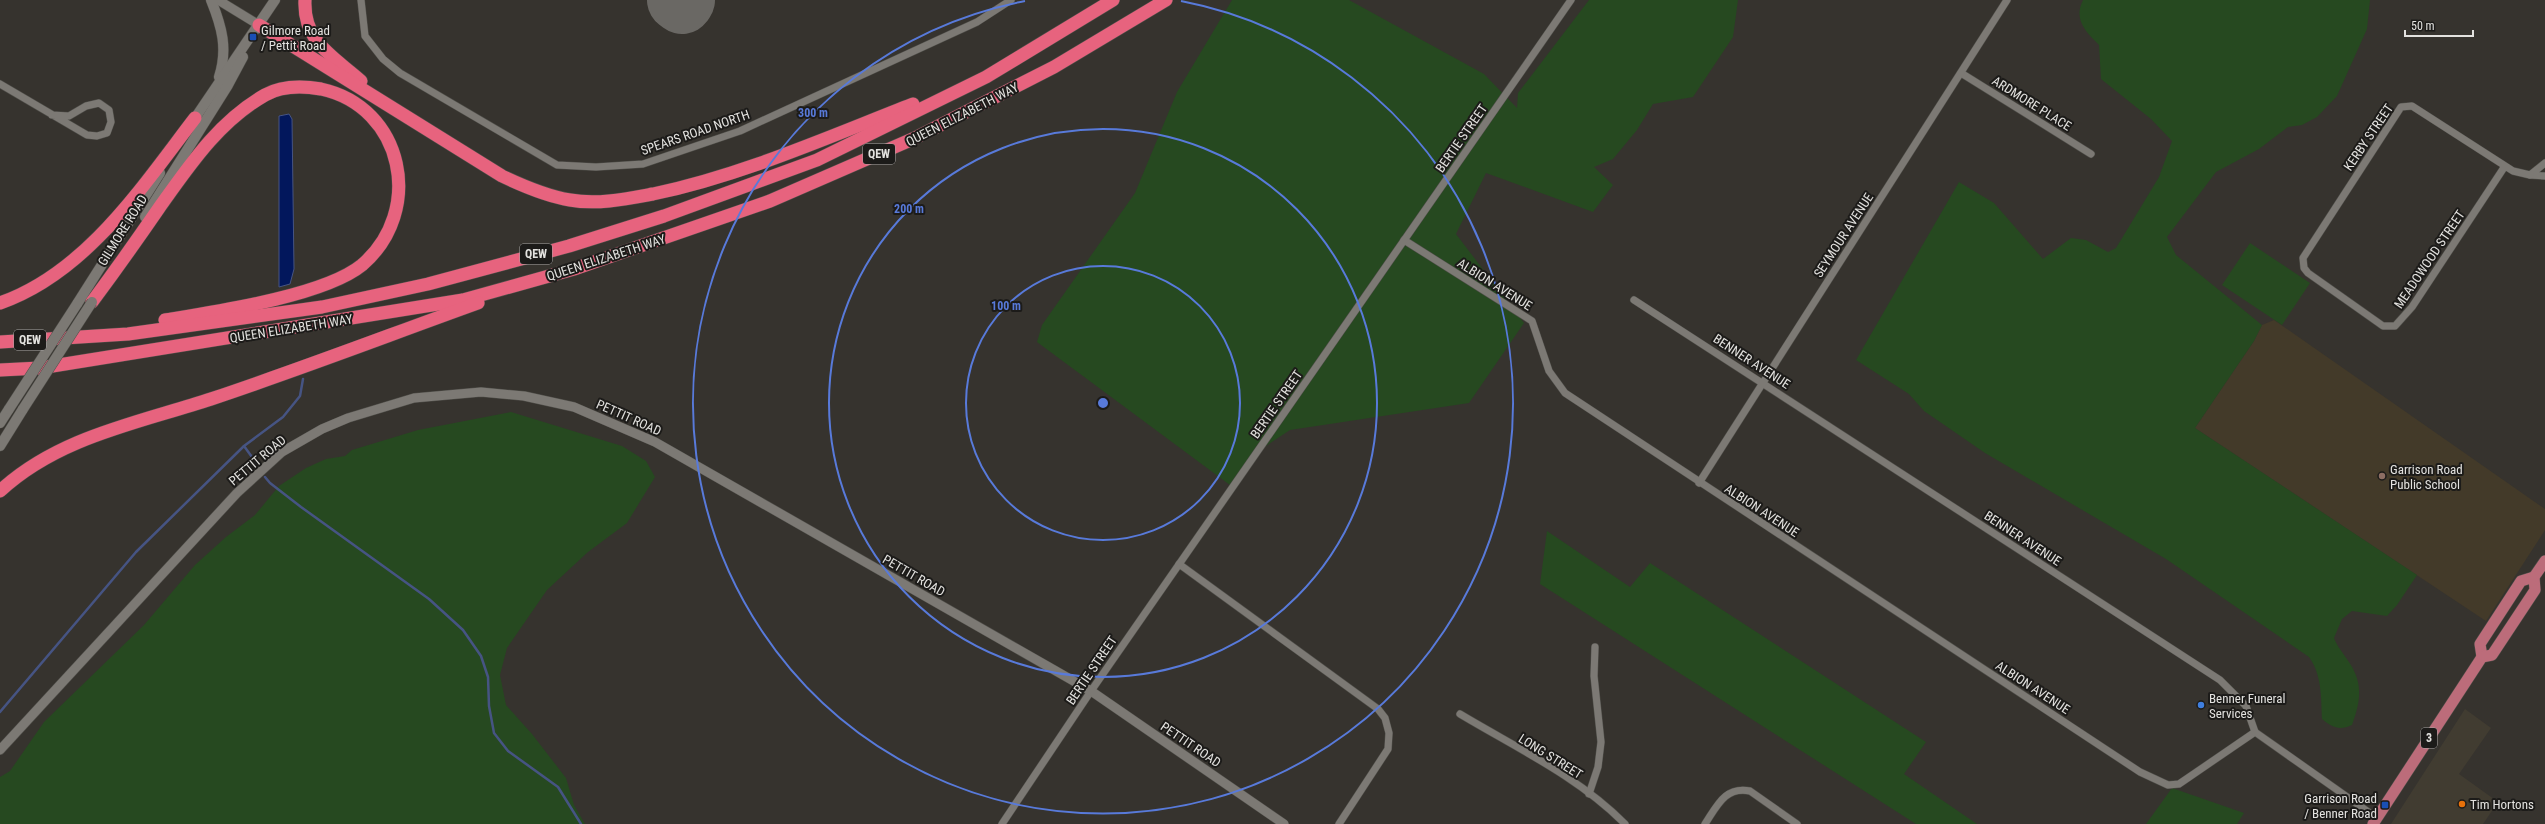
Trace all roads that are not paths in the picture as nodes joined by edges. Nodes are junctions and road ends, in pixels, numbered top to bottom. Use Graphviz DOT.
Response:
graph roads {
  1 [pos="211,0"];
  2 [pos="218,0"];
  3 [pos="275,0"];
  4 [pos="305,0"];
  5 [pos="361,0"];
  6 [pos="1011,0"];
  7 [pos="1113,0"];
  8 [pos="1166,0"];
  9 [pos="1571,0"];
  10 [pos="2007,0"];
  11 [pos="259,25"];
  12 [pos="1961,73"];
  13 [pos="986,77"];
  14 [pos="0,84"];
  15 [pos="216,87"];
  16 [pos="390,107"];
  17 [pos="52,115"];
  18 [pos="195,118"];
  19 [pos="2091,154"];
  20 [pos="2545,163"];
  21 [pos="2505,166"];
  22 [pos="2530,175"];
  23 [pos="2545,176"];
  24 [pos="1404,240"];
  25 [pos="2303,263"];
  26 [pos="574,269"];
  27 [pos="1634,300"];
  28 [pos="92,302"];
  29 [pos="0,303"];
  30 [pos="60,338"];
  31 [pos="0,342"];
  32 [pos="40,368"];
  33 [pos="0,370"];
  34 [pos="0,374"];
  35 [pos="1763,383"];
  36 [pos="0,423"];
  37 [pos="0,446"];
  38 [pos="1699,484"];
  39 [pos="0,491"];
  40 [pos="2545,561"];
  41 [pos="1179,564"];
  42 [pos="2534,577"];
  43 [pos="1595,647"];
  44 [pos="2482,658"];
  45 [pos="1090,691"];
  46 [pos="1460,714"];
  47 [pos="2255,732"];
  48 [pos="0,750"];
  49 [pos="1589,794"];
  50 [pos="2375,821"];
  51 [pos="1002,824"];
  52 [pos="1284,824"];
  53 [pos="1339,824"];
  54 [pos="1625,824"];
  55 [pos="1705,824"];
  56 [pos="1797,824"];
  1 -- 15 [label="main road"];
  2 -- 11 [label="street"];
  3 -- 11 [label="main road, GILMORE ROAD"];
  4 -- 16 [label="highway"];
  5 -- 6 [label="street, SPEARS ROAD NORTH"];
  7 -- 13 [label="highway, QUEEN ELIZABETH WAY / QEW"];
  8 -- 26 [label="highway, QUEEN ELIZABETH WAY / QEW"];
  9 -- 24 [label="street, BERTIE STREET"];
  10 -- 12 [label="street, SEYMOUR AVENUE"];
  11 -- 15 [label="main road, GILMORE ROAD"];
  11 -- 16 [label="highway"];
  11 -- 28 [label="main road, GILMORE ROAD"];
  12 -- 19 [label="street, ARDMORE PLACE"];
  12 -- 35 [label="street, SEYMOUR AVENUE"];
  13 -- 16 [label="highway"];
  13 -- 30 [label="highway, QUEEN ELIZABETH WAY / QEW"];
  14 -- 17 [label="street"];
  15 -- 18 [label="main road, GILMORE ROAD"];
  17 -- 17 [label="street"];
  18 -- 29 [label="highway"];
  18 -- 36 [label="main road, GILMORE ROAD, bridge"];
  20 -- 22 [label="street"];
  21 -- 22 [label="street"];
  21 -- 25 [label="street, KERBY STREET"];
  21 -- 25 [label="street, MEADOWOOD STREET"];
  22 -- 23 [label="street"];
  24 -- 38 [label="street, ALBION AVENUE"];
  24 -- 41 [label="street, BERTIE STREET"];
  26 -- 32 [label="highway, QUEEN ELIZABETH WAY / QEW"];
  26 -- 39 [label="highway"];
  27 -- 35 [label="street, BENNER AVENUE"];
  28 -- 30 [label="highway"];
  28 -- 37 [label="main road, GILMORE ROAD, bridge"];
  30 -- 31 [label="highway, QUEEN ELIZABETH WAY / QEW"];
  32 -- 33 [label="highway, QUEEN ELIZABETH WAY / QEW"];
  32 -- 34 [label="highway"];
  35 -- 38 [label="street, SEYMOUR AVENUE"];
  35 -- 47 [label="street, BENNER AVENUE"];
  38 -- 47 [label="street, ALBION AVENUE"];
  40 -- 42 [label="main road, 3"];
  41 -- 45 [label="street, BERTIE STREET"];
  41 -- 53 [label="street"];
  42 -- 44 [label="main road, 3"];
  42 -- 44 [label="main road, 3"];
  43 -- 49 [label="street"];
  44 -- 50 [label="main road, 3"];
  45 -- 48 [label="street, PETTIT ROAD"];
  45 -- 51 [label="street, BERTIE STREET"];
  45 -- 52 [label="street, PETTIT ROAD"];
  46 -- 49 [label="street, LONG STREET"];
  47 -- 50 [label="street"];
  49 -- 54 [label="street, LONG STREET"];
  55 -- 56 [label="street"];
}
